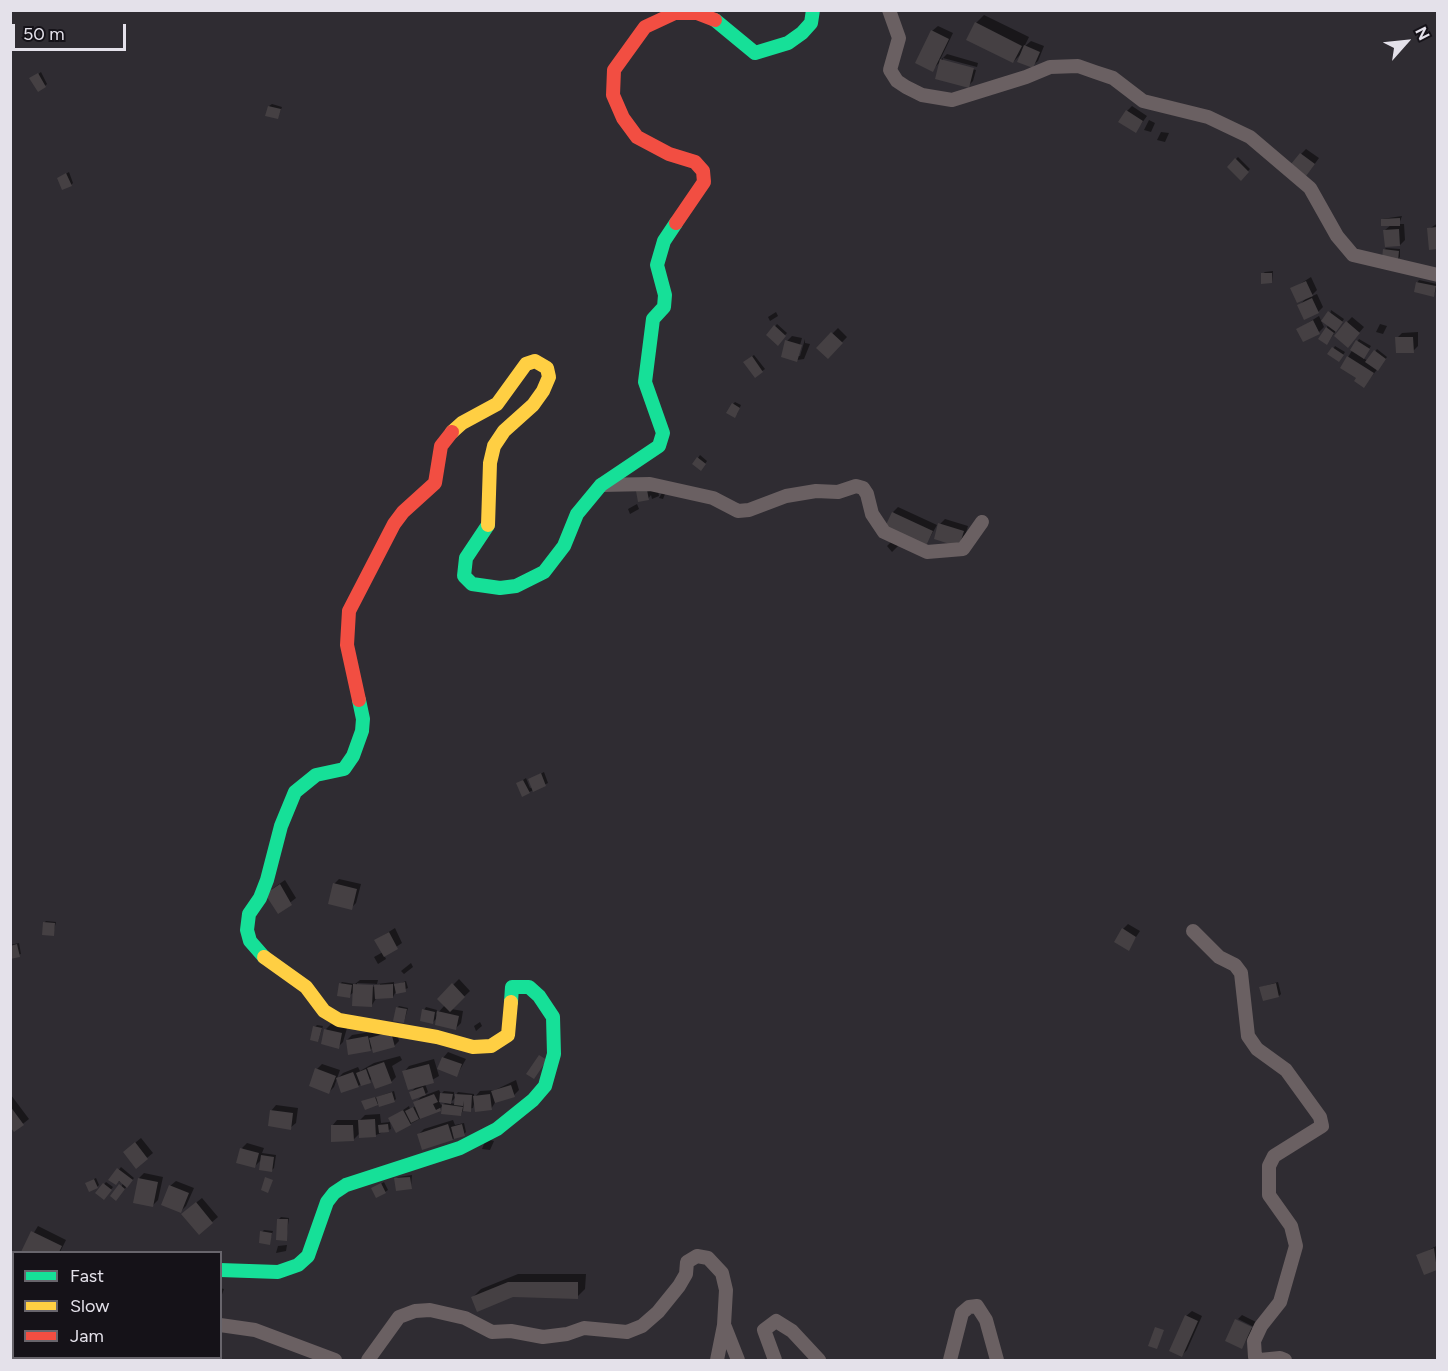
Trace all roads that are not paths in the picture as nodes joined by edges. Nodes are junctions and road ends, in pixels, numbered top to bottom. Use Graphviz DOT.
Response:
graph roads {
  1 [pos="813,10"];
  2 [pos="889,10"];
  3 [pos="1437,275"];
  4 [pos="601,485"];
  5 [pos="982,522"];
  6 [pos="1193,931"];
  7 [pos="222,1270"];
  8 [pos="222,1325"];
  9 [pos="724,1325"];
  10 [pos="335,1360"];
  11 [pos="368,1360"];
  12 [pos="717,1360"];
  13 [pos="738,1360"];
  14 [pos="775,1360"];
  15 [pos="819,1360"];
  16 [pos="950,1360"];
  17 [pos="997,1360"];
  18 [pos="1263,1360"];
  19 [pos="1285,1360"];
  1 -- 4 [label="street"];
  2 -- 3 [label="street"];
  4 -- 5 [label="street"];
  4 -- 7 [label="street"];
  6 -- 18 [label="street"];
  8 -- 10 [label="street"];
  9 -- 11 [label="street"];
  9 -- 12 [label="street"];
  9 -- 13 [label="street"];
  14 -- 15 [label="street"];
  16 -- 17 [label="street"];
  18 -- 19 [label="street"];
}
